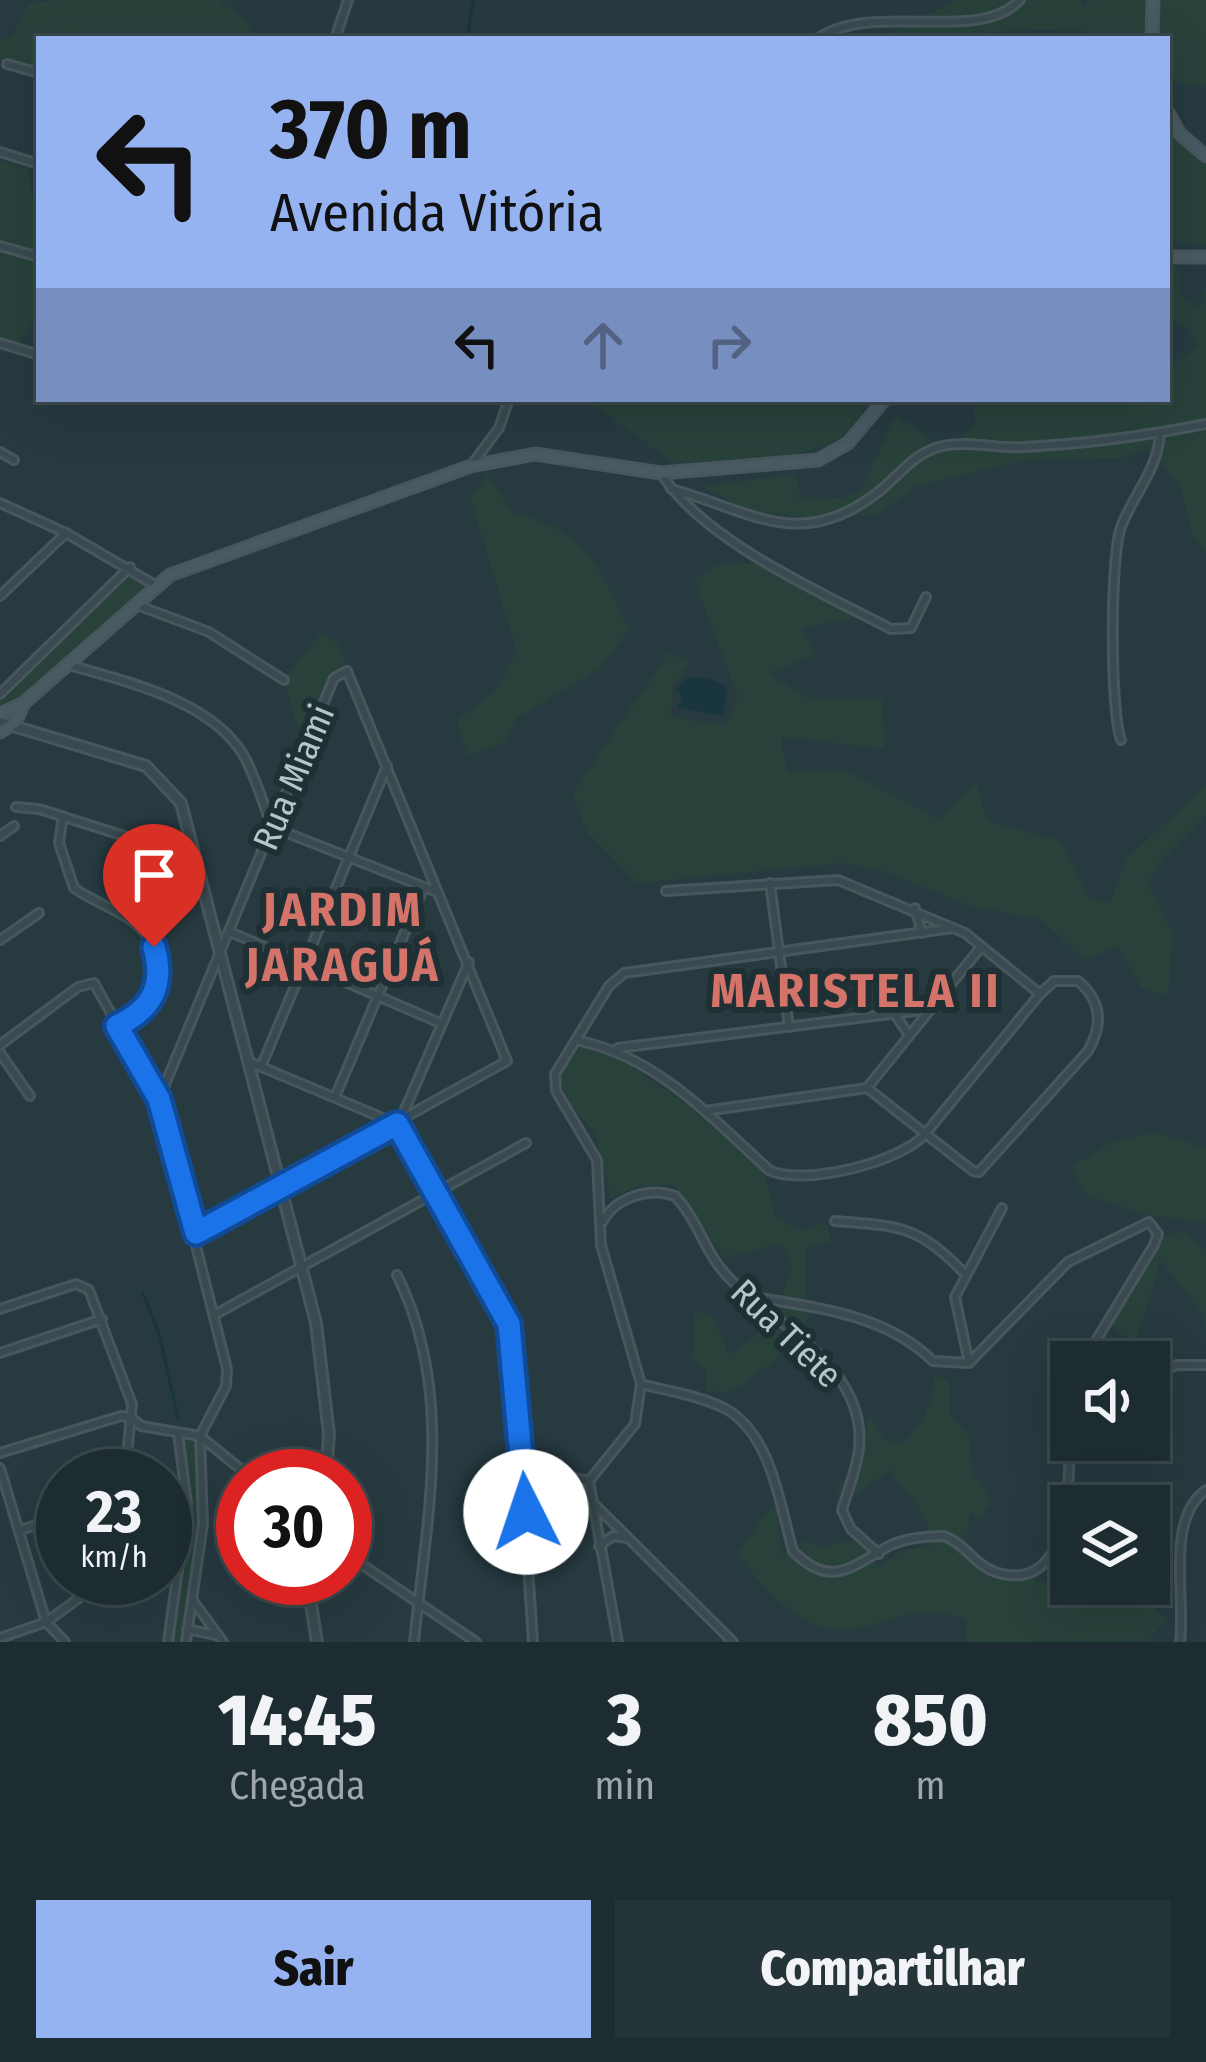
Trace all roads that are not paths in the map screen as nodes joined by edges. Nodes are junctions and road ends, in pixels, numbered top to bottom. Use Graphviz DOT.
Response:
graph roads {
  1 [pos="348,0"];
  2 [pos="1020,0"];
  3 [pos="1153,0"];
  4 [pos="336,36"];
  5 [pos="821,36"];
  6 [pos="1152,36"];
  7 [pos="7,64"];
  8 [pos="36,72"];
  9 [pos="1170,116"];
  10 [pos="0,152"];
  11 [pos="1206,156"];
  12 [pos="36,163"];
  13 [pos="0,246"];
  14 [pos="36,256"];
  15 [pos="1170,257"];
  16 [pos="1206,257"];
  17 [pos="0,343"];
  18 [pos="36,354"];
  19 [pos="508,402"];
  20 [pos="882,402"];
  21 [pos="1206,424"];
  22 [pos="1160,433"];
  23 [pos="0,452"];
  24 [pos="14,460"];
  25 [pos="471,466"];
  26 [pos="661,473"];
  27 [pos="671,490"];
  28 [pos="0,503"];
  29 [pos="67,532"];
  30 [pos="130,567"];
  31 [pos="155,585"];
  32 [pos="0,596"];
  33 [pos="926,597"];
  34 [pos="133,604"];
  35 [pos="66,664"];
  36 [pos="284,680"];
  37 [pos="0,694"];
  38 [pos="5,720"];
  39 [pos="1121,740"];
  40 [pos="387,766"];
  41 [pos="16,807"];
  42 [pos="63,816"];
  43 [pos="14,826"];
  44 [pos="272,827"];
  45 [pos="0,836"];
  46 [pos="348,857"];
  47 [pos="198,860"];
  48 [pos="770,883"];
  49 [pos="424,887"];
  50 [pos="666,891"];
  51 [pos="439,892"];
  52 [pos="915,908"];
  53 [pos="39,913"];
  54 [pos="953,928"];
  55 [pos="230,932"];
  56 [pos="922,933"];
  57 [pos="0,940"];
  58 [pos="981,947"];
  59 [pos="778,953"];
  60 [pos="219,956"];
  61 [pos="469,962"];
  62 [pos="304,964"];
  63 [pos="1040,994"];
  64 [pos="378,996"];
  65 [pos="931,1010"];
  66 [pos="894,1013"];
  67 [pos="440,1023"];
  68 [pos="117,1026"];
  69 [pos="788,1027"];
  70 [pos="910,1035"];
  71 [pos="580,1041"];
  72 [pos="0,1048"];
  73 [pos="614,1048"];
  74 [pos="250,1062"];
  75 [pos="261,1066"];
  76 [pos="867,1088"];
  77 [pos="30,1096"];
  78 [pos="335,1097"];
  79 [pos="159,1099"];
  80 [pos="705,1112"];
  81 [pos="398,1124"];
  82 [pos="926,1133"];
  83 [pos="526,1143"];
  84 [pos="283,1186"];
  85 [pos="436,1192"];
  86 [pos="1002,1208"];
  87 [pos="835,1221"];
  88 [pos="602,1224"];
  89 [pos="196,1233"];
  90 [pos="303,1266"];
  91 [pos="965,1274"];
  92 [pos="397,1275"];
  93 [pos="749,1296"];
  94 [pos="0,1309"];
  95 [pos="216,1314"];
  96 [pos="102,1319"];
  97 [pos="1096,1341"];
  98 [pos="0,1353"];
  99 [pos="969,1363"];
  100 [pos="1206,1365"];
  101 [pos="1170,1368"];
  102 [pos="641,1384"];
  103 [pos="132,1418"];
  104 [pos="178,1432"];
  105 [pos="200,1436"];
  106 [pos="128,1449"];
  107 [pos="216,1449"];
  108 [pos="328,1449"];
  109 [pos="0,1453"];
  110 [pos="1069,1461"];
  111 [pos="0,1468"];
  112 [pos="523,1469"];
  113 [pos="589,1481"];
  114 [pos="1206,1490"];
  115 [pos="4,1496"];
  116 [pos="590,1499"];
  117 [pos="36,1526"];
  118 [pos="21,1531"];
  119 [pos="633,1540"];
  120 [pos="599,1546"];
  121 [pos="879,1553"];
  122 [pos="372,1573"];
  123 [pos="194,1602"];
  124 [pos="70,1605"];
  125 [pos="311,1605"];
  126 [pos="418,1607"];
  127 [pos="46,1622"];
  128 [pos="187,1629"];
  129 [pos="17,1632"];
  130 [pos="0,1638"];
  131 [pos="221,1639"];
  132 [pos="20,1642"];
  133 [pos="64,1642"];
  134 [pos="168,1642"];
  135 [pos="186,1642"];
  136 [pos="317,1642"];
  137 [pos="414,1642"];
  138 [pos="476,1642"];
  139 [pos="533,1642"];
  140 [pos="618,1642"];
  141 [pos="733,1642"];
  142 [pos="1180,1642"];
  1 -- 4 [label="street"];
  2 -- 5 [label="street"];
  3 -- 6 [label="main road"];
  7 -- 8 [label="street"];
  9 -- 11 [label="main road"];
  10 -- 12 [label="street"];
  13 -- 14 [label="street"];
  15 -- 16 [label="main road"];
  17 -- 18 [label="street"];
  19 -- 25 [label="street"];
  20 -- 26 [label="main road"];
  21 -- 22 [label="street"];
  22 -- 27 [label="street"];
  22 -- 39 [label="street"];
  23 -- 24 [label="street"];
  25 -- 26 [label="main road"];
  25 -- 31 [label="main road"];
  26 -- 27 [label="street"];
  27 -- 33 [label="street"];
  28 -- 29 [label="street"];
  29 -- 30 [label="street"];
  29 -- 32 [label="street"];
  30 -- 31 [label="street"];
  30 -- 37 [label="street"];
  31 -- 34 [label="main road"];
  34 -- 35 [label="main road"];
  34 -- 36 [label="street"];
  35 -- 38 [label="main road"];
  35 -- 44 [label="street"];
  38 -- 47 [label="street"];
  40 -- 44 [label="street, Rua Miami"];
  40 -- 46 [label="street"];
  40 -- 51 [label="street"];
  41 -- 42 [label="street"];
  42 -- 47 [label="street"];
  42 -- 68 [label="street"];
  43 -- 45 [label="street"];
  44 -- 46 [label="street"];
  44 -- 55 [label="street, Rua Miami"];
  46 -- 49 [label="street"];
  46 -- 62 [label="street"];
  47 -- 60 [label="street"];
  48 -- 50 [label="street"];
  48 -- 52 [label="street"];
  48 -- 59 [label="street"];
  49 -- 51 [label="street"];
  49 -- 64 [label="street"];
  51 -- 61 [label="street"];
  52 -- 54 [label="street"];
  52 -- 56 [label="street"];
  53 -- 57 [label="street"];
  54 -- 56 [label="street"];
  54 -- 58 [label="street"];
  55 -- 60 [label="street, Rua Miami"];
  55 -- 62 [label="street"];
  56 -- 59 [label="street"];
  58 -- 63 [label="street"];
  58 -- 65 [label="street"];
  59 -- 69 [label="street"];
  59 -- 71 [label="street"];
  60 -- 74 [label="street"];
  60 -- 79 [label="street, Rua Miami"];
  61 -- 67 [label="street"];
  61 -- 81 [label="street"];
  62 -- 64 [label="street"];
  62 -- 75 [label="street"];
  63 -- 82 [label="street"];
  63 -- 82 [label="street"];
  64 -- 67 [label="street"];
  64 -- 78 [label="street"];
  65 -- 66 [label="street"];
  65 -- 70 [label="street"];
  66 -- 69 [label="street"];
  66 -- 70 [label="street"];
  67 -- 81 [label="street"];
  68 -- 72 [label="street"];
  68 -- 79 [label="street"];
  69 -- 73 [label="street"];
  70 -- 76 [label="street"];
  71 -- 73 [label="street"];
  71 -- 88 [label="street"];
  72 -- 77 [label="street"];
  73 -- 80 [label="street"];
  74 -- 75 [label="street"];
  74 -- 84 [label="street"];
  75 -- 78 [label="street"];
  76 -- 80 [label="street"];
  76 -- 82 [label="street"];
  78 -- 81 [label="street"];
  79 -- 89 [label="street"];
  80 -- 82 [label="street"];
  81 -- 84 [label="street"];
  81 -- 85 [label="street"];
  83 -- 85 [label="street"];
  84 -- 89 [label="street"];
  84 -- 90 [label="street"];
  85 -- 90 [label="street"];
  85 -- 112 [label="street"];
  86 -- 91 [label="street"];
  87 -- 91 [label="street"];
  88 -- 93 [label="street, Rua Tiete"];
  88 -- 102 [label="street"];
  89 -- 95 [label="street"];
  90 -- 95 [label="street"];
  90 -- 108 [label="street"];
  91 -- 99 [label="street"];
  92 -- 126 [label="street"];
  93 -- 99 [label="street"];
  93 -- 121 [label="street, Rua Tiete"];
  94 -- 96 [label="street"];
  95 -- 105 [label="street"];
  96 -- 98 [label="street"];
  96 -- 103 [label="street"];
  97 -- 99 [label="street"];
  100 -- 101 [label="street"];
  102 -- 113 [label="street"];
  102 -- 121 [label="street"];
  103 -- 104 [label="street"];
  103 -- 106 [label="street"];
  103 -- 109 [label="street"];
  104 -- 105 [label="street"];
  104 -- 134 [label="street"];
  105 -- 107 [label="street"];
  105 -- 123 [label="street"];
  110 -- 121 [label="street"];
  111 -- 115 [label="street"];
  112 -- 113 [label="street"];
  112 -- 139 [label="street"];
  113 -- 116 [label="street"];
  114 -- 142 [label="street"];
  115 -- 118 [label="street"];
  116 -- 119 [label="street"];
  116 -- 120 [label="street"];
  117 -- 118 [label="street"];
  118 -- 127 [label="street"];
  119 -- 120 [label="street"];
  119 -- 141 [label="street"];
  120 -- 140 [label="street"];
  122 -- 126 [label="street"];
  123 -- 128 [label="street"];
  123 -- 131 [label="street"];
  124 -- 127 [label="street"];
  125 -- 136 [label="street"];
  126 -- 137 [label="street"];
  126 -- 138 [label="street"];
  127 -- 129 [label="street"];
  127 -- 133 [label="street"];
  128 -- 131 [label="street"];
  128 -- 135 [label="street"];
  129 -- 130 [label="street"];
  129 -- 132 [label="street"];
}
